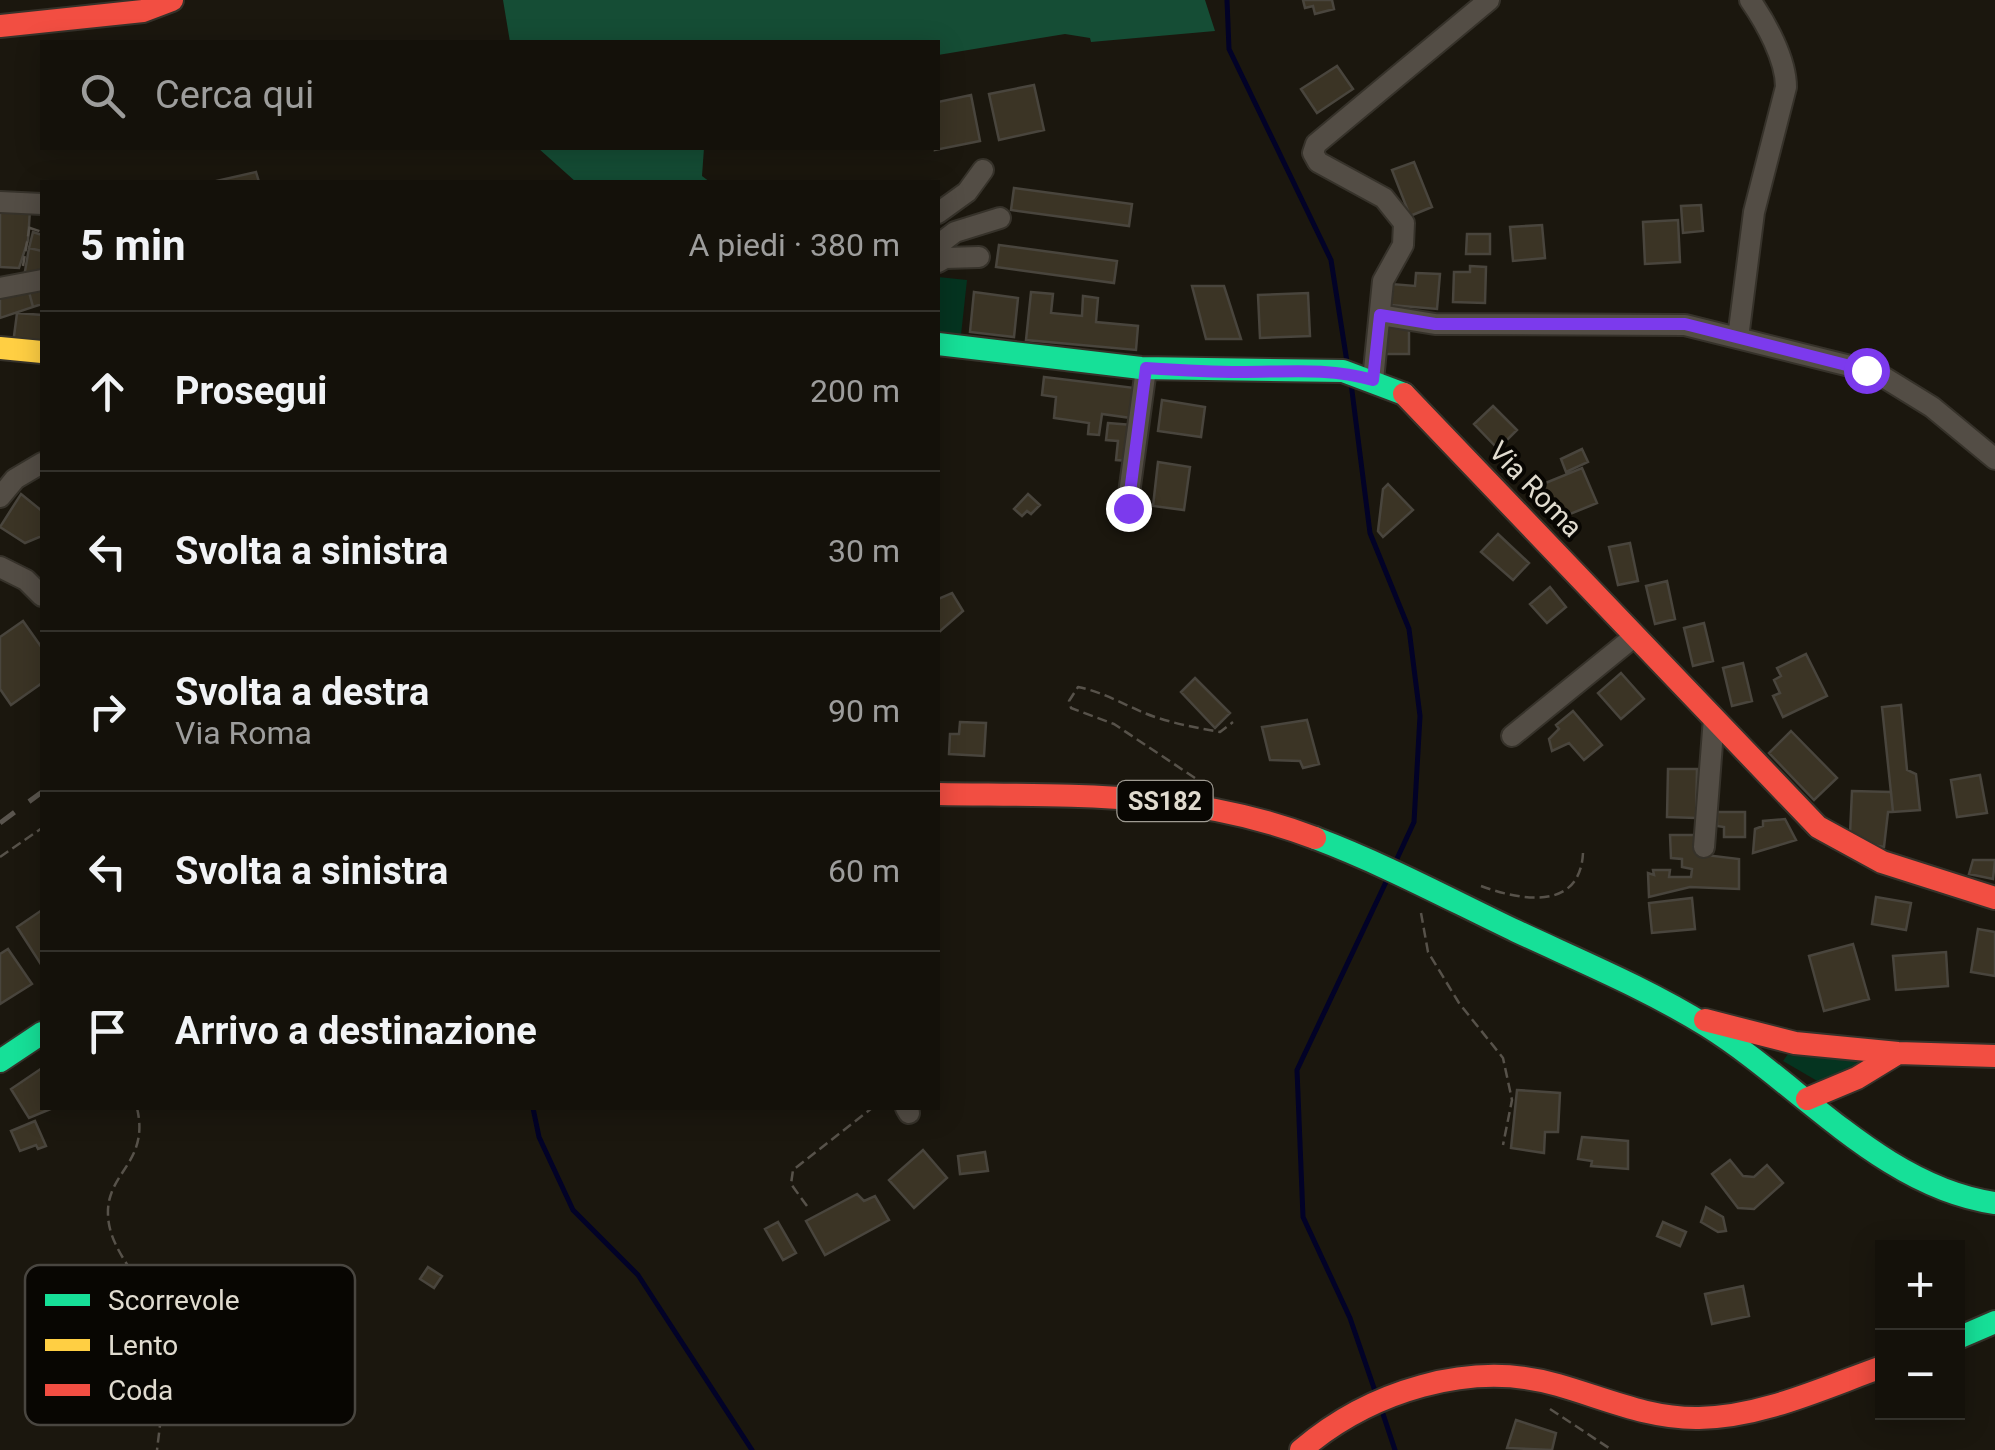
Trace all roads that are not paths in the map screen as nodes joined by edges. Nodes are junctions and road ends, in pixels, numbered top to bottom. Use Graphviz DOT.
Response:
graph roads {
  1 [pos="172,0"];
  2 [pos="1489,0"];
  3 [pos="1750,0"];
  4 [pos="0,26"];
  5 [pos="984,170"];
  6 [pos="0,202"];
  7 [pos="38,203"];
  8 [pos="940,212"];
  9 [pos="1000,218"];
  10 [pos="940,243"];
  11 [pos="979,256"];
  12 [pos="940,261"];
  13 [pos="40,280"];
  14 [pos="0,288"];
  15 [pos="1380,315"];
  16 [pos="1738,338"];
  17 [pos="940,344"];
  18 [pos="0,348"];
  19 [pos="40,352"];
  20 [pos="1146,368"];
  21 [pos="1359,376"];
  22 [pos="1995,460"];
  23 [pos="40,464"];
  24 [pos="0,497"];
  25 [pos="1128,508"];
  26 [pos="0,567"];
  27 [pos="40,594"];
  28 [pos="1635,636"];
  29 [pos="1714,718"];
  30 [pos="1512,736"];
  31 [pos="940,794"];
  32 [pos="1704,848"];
  33 [pos="1995,898"];
  34 [pos="1691,1016"];
  35 [pos="40,1034"];
  36 [pos="1796,1043"];
  37 [pos="1898,1053"];
  38 [pos="1995,1056"];
  39 [pos="0,1062"];
  40 [pos="1765,1068"];
  41 [pos="1857,1078"];
  42 [pos="1807,1099"];
  43 [pos="1862,1144"];
  44 [pos="1995,1203"];
  45 [pos="1995,1322"];
  46 [pos="1965,1335"];
  47 [pos="1875,1370"];
  48 [pos="1301,1450"];
  1 -- 4 [label="main road"];
  2 -- 15 [label="street"];
  3 -- 16 [label="street"];
  5 -- 8 [label="street"];
  6 -- 7 [label="street"];
  9 -- 10 [label="street"];
  11 -- 12 [label="street"];
  13 -- 14 [label="street"];
  15 -- 16 [label="street"];
  15 -- 21 [label="street"];
  16 -- 22 [label="street"];
  17 -- 20 [label="main road"];
  18 -- 19 [label="main road"];
  20 -- 21 [label="main road"];
  20 -- 25 [label="street"];
  21 -- 28 [label="main road, Via Roma"];
  23 -- 24 [label="street"];
  26 -- 27 [label="street"];
  28 -- 29 [label="main road, Via Roma"];
  28 -- 30 [label="street"];
  29 -- 32 [label="street"];
  29 -- 33 [label="main road, Via Roma"];
  31 -- 34 [label="main road, SS182"];
  34 -- 36 [label="main road"];
  34 -- 40 [label="main road, SS182"];
  35 -- 39 [label="main road"];
  36 -- 37 [label="main road"];
  36 -- 40 [label="main road"];
  37 -- 38 [label="main road"];
  37 -- 41 [label="main road"];
  40 -- 42 [label="main road, SS182"];
  41 -- 42 [label="main road"];
  41 -- 43 [label="main road"];
  42 -- 43 [label="main road, SS182"];
  43 -- 44 [label="main road, SS182"];
  45 -- 46 [label="main road"];
  47 -- 48 [label="main road"];
}
